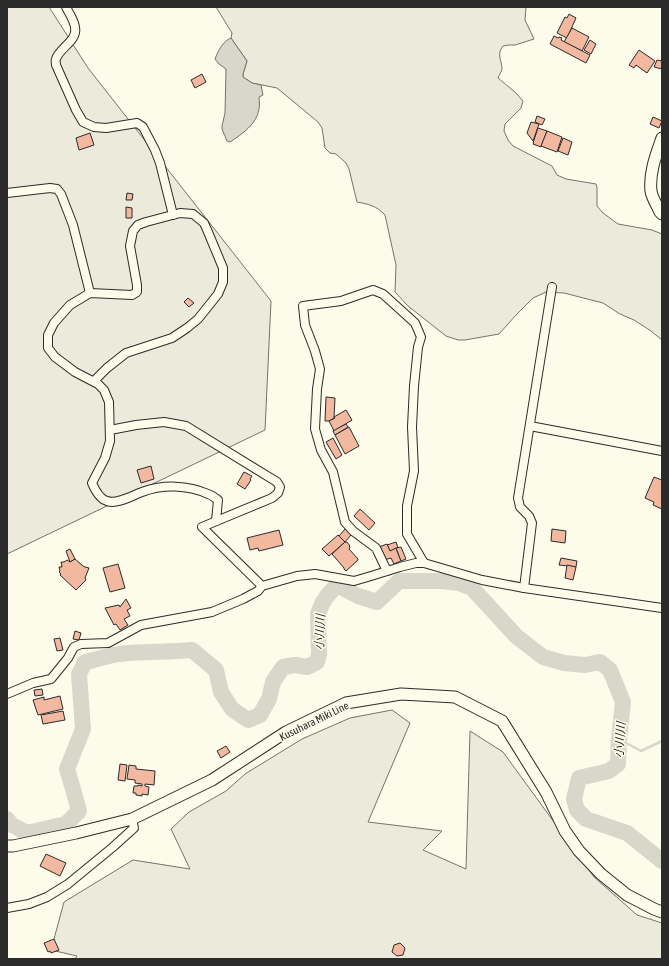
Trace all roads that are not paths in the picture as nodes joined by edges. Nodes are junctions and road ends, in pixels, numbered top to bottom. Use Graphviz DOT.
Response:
graph roads {
  1 [pos="66,7"];
  2 [pos="662,138"];
  3 [pos="7,193"];
  4 [pos="662,214"];
  5 [pos="173,215"];
  6 [pos="552,287"];
  7 [pos="90,293"];
  8 [pos="94,381"];
  9 [pos="530,426"];
  10 [pos="110,430"];
  11 [pos="662,451"];
  12 [pos="216,520"];
  13 [pos="424,563"];
  14 [pos="387,571"];
  15 [pos="262,586"];
  16 [pos="524,588"];
  17 [pos="662,608"];
  18 [pos="7,694"];
  19 [pos="132,819"];
  20 [pos="7,846"];
  21 [pos="7,908"];
  22 [pos="662,912"];
  1 -- 5 [label="street"];
  2 -- 4 [label="main road"];
  3 -- 7 [label="street"];
  5 -- 7 [label="street"];
  5 -- 8 [label="street"];
  6 -- 9 [label="street"];
  7 -- 8 [label="street"];
  8 -- 10 [label="street"];
  9 -- 11 [label="street"];
  9 -- 16 [label="street"];
  10 -- 12 [label="street"];
  10 -- 12 [label="street"];
  12 -- 15 [label="street"];
  13 -- 14 [label="street"];
  13 -- 14 [label="street"];
  13 -- 16 [label="street"];
  14 -- 15 [label="street"];
  15 -- 18 [label="street"];
  16 -- 17 [label="street"];
  19 -- 20 [label="main road, Kusuhara Miki Line"];
  19 -- 21 [label="street"];
  19 -- 22 [label="main road, Kusuhara Miki Line"];
}
